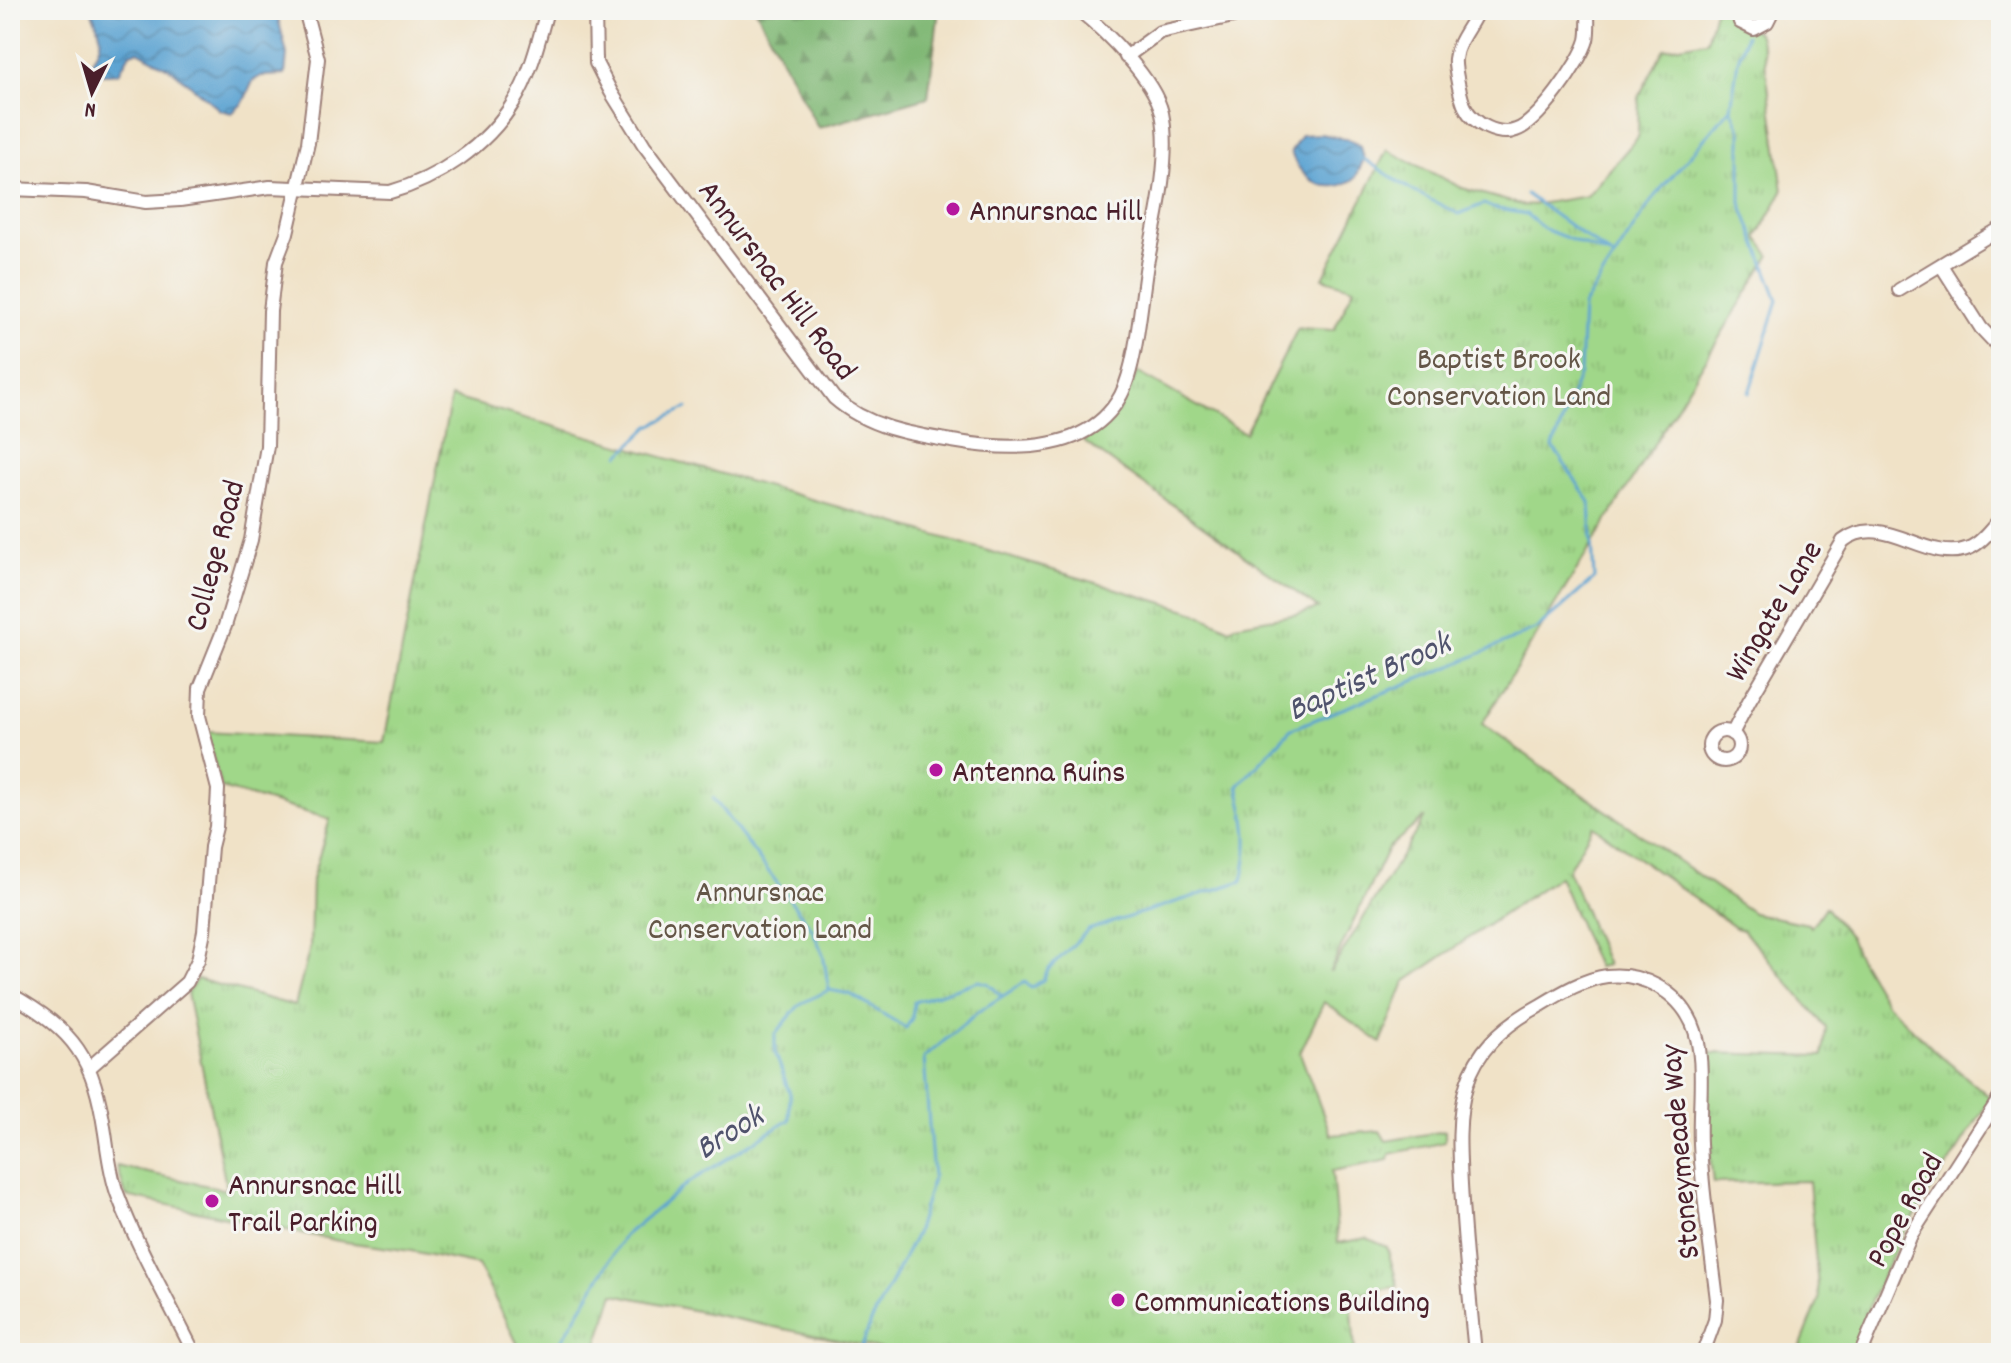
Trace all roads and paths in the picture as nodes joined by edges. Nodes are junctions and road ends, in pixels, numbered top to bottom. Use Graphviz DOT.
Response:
graph roads {
  1 [pos="305,10"];
  2 [pos="547,10"];
  3 [pos="595,10"];
  4 [pos="1079,10"];
  5 [pos="1261,10"];
  6 [pos="1478,10"];
  7 [pos="1588,10"];
  8 [pos="1737,10"];
  9 [pos="1773,10"];
  10 [pos="1126,57"];
  11 [pos="297,188"];
  12 [pos="10,189"];
  13 [pos="2001,228"];
  14 [pos="1941,265"];
  15 [pos="1899,290"];
  16 [pos="2001,349"];
  17 [pos="2001,518"];
  18 [pos="1732,734"];
  19 [pos="12,1000"];
  20 [pos="89,1068"];
  21 [pos="2001,1096"];
  22 [pos="194,1353"];
  23 [pos="1475,1353"];
  24 [pos="1703,1353"];
  25 [pos="1861,1353"];
  1 -- 11 [label="street, College Road"];
  2 -- 11 [label="street"];
  3 -- 10 [label="street, Annursnac Hill Road"];
  4 -- 10 [label="street, Annursnac Hill Road"];
  5 -- 10 [label="street"];
  6 -- 7 [label="street"];
  8 -- 9 [label="street"];
  11 -- 12 [label="street"];
  11 -- 20 [label="street, College Road"];
  13 -- 14 [label="street"];
  14 -- 15 [label="street"];
  14 -- 16 [label="street"];
  17 -- 18 [label="street, Wingate Lane"];
  19 -- 20 [label="street"];
  20 -- 22 [label="street"];
  21 -- 25 [label="street, Pope Road"];
  23 -- 24 [label="street, Stoneymeade Way"];
}
